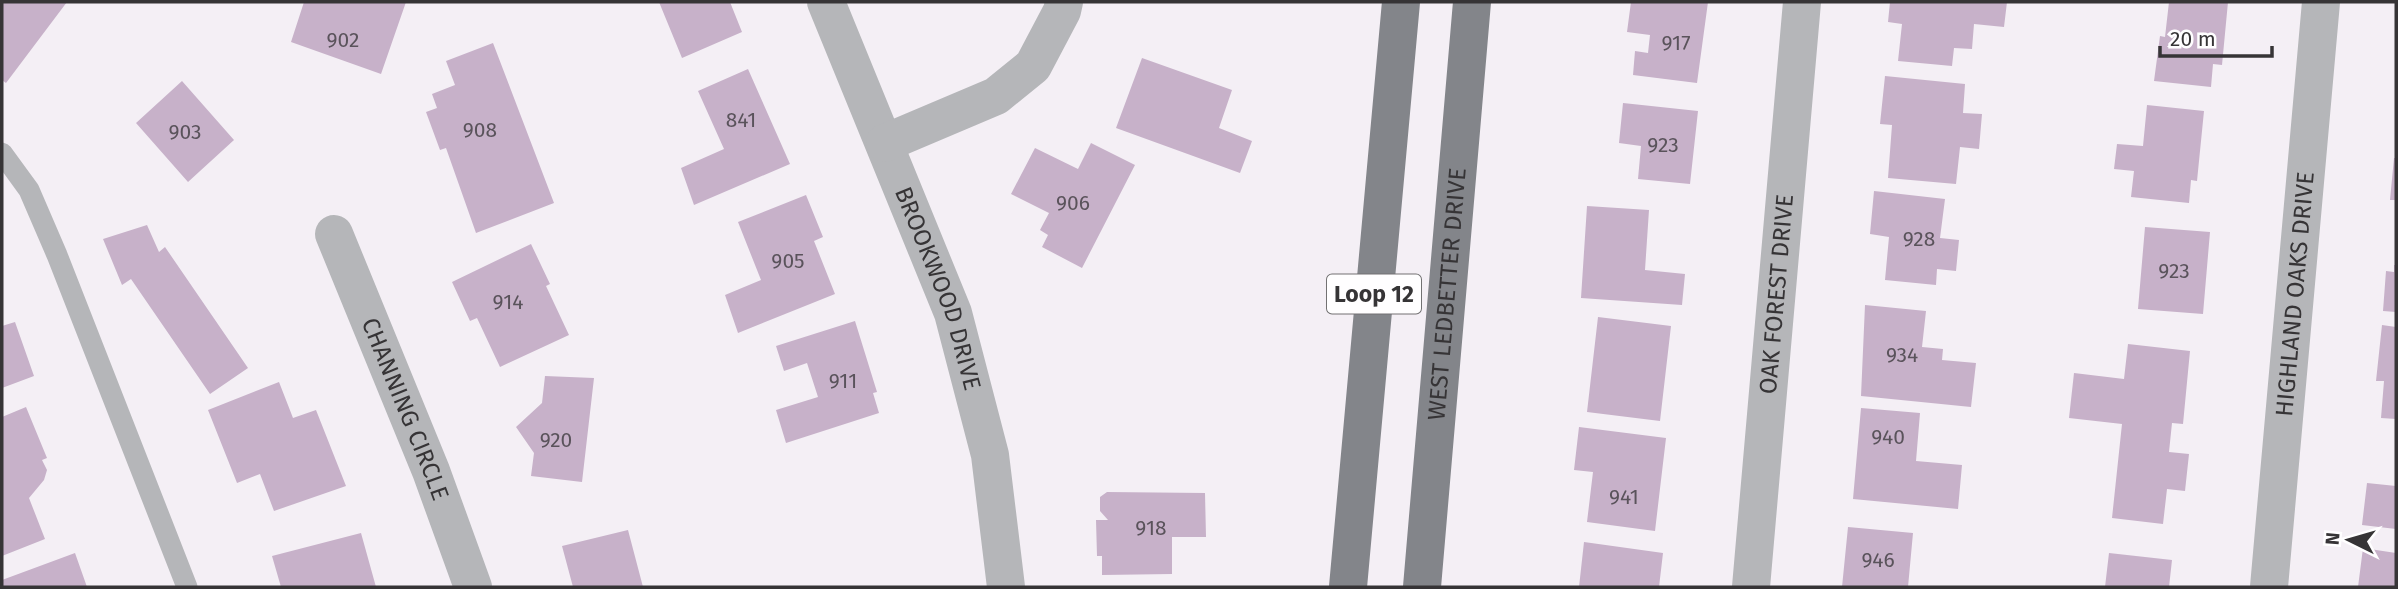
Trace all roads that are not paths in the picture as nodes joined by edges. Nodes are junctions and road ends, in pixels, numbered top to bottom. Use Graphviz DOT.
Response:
graph roads {
  1 [pos="825,2"];
  2 [pos="1064,2"];
  3 [pos="1401,2"];
  4 [pos="1472,2"];
  5 [pos="1802,2"];
  6 [pos="2320,2"];
  7 [pos="885,143"];
  8 [pos="2,153"];
  9 [pos="334,233"];
  10 [pos="187,587"];
  11 [pos="473,587"];
  12 [pos="1006,587"];
  13 [pos="1348,587"];
  14 [pos="1422,587"];
  15 [pos="1751,587"];
  16 [pos="2269,587"];
  1 -- 7 [label="street, BROOKWOOD DRIVE"];
  2 -- 7 [label="street"];
  3 -- 13 [label="main road, Loop 12"];
  4 -- 14 [label="main road, WEST LEDBETTER DRIVE / Loop 12"];
  5 -- 15 [label="street, OAK FOREST DRIVE"];
  6 -- 16 [label="street, HIGHLAND OAKS DRIVE"];
  7 -- 12 [label="street, BROOKWOOD DRIVE"];
  8 -- 10 [label="lane"];
  9 -- 11 [label="street, CHANNING CIRCLE"];
}
